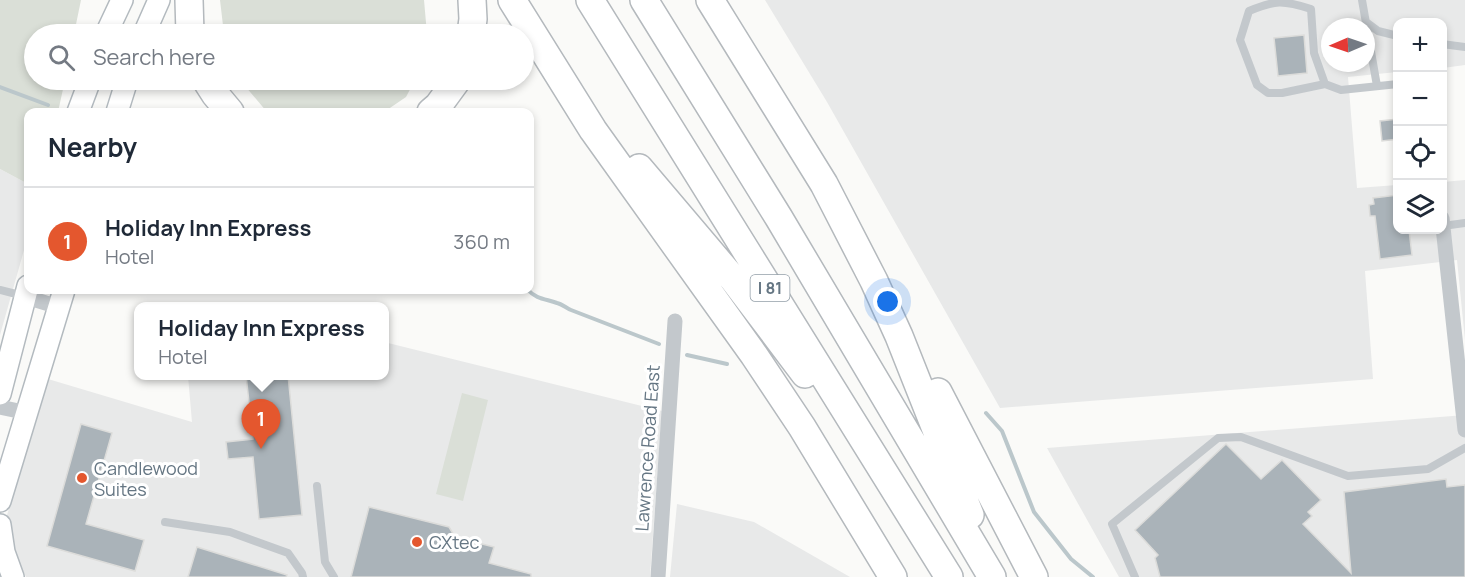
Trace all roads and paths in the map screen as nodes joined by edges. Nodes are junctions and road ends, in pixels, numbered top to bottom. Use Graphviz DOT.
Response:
graph roads {
  1 [pos="122,0"];
  2 [pos="159,0"];
  3 [pos="189,0"];
  4 [pos="472,0"];
  5 [pos="512,0"];
  6 [pos="517,0"];
  7 [pos="590,0"];
  8 [pos="644,0"];
  9 [pos="1362,0"];
  10 [pos="710,1"];
  11 [pos="1365,18"];
  12 [pos="111,24"];
  13 [pos="148,24"];
  14 [pos="190,24"];
  15 [pos="472,24"];
  16 [pos="527,24"];
  17 [pos="533,24"];
  18 [pos="534,25"];
  19 [pos="1375,29"];
  20 [pos="534,35"];
  21 [pos="1393,35"];
  22 [pos="1447,45"];
  23 [pos="1465,47"];
  24 [pos="1375,72"];
  25 [pos="1325,84"];
  26 [pos="1393,84"];
  27 [pos="1377,86"];
  28 [pos="86,90"];
  29 [pos="124,90"];
  30 [pos="212,90"];
  31 [pos="450,90"];
  32 [pos="80,108"];
  33 [pos="118,108"];
  34 [pos="227,108"];
  35 [pos="436,108"];
  36 [pos="1447,222"];
  37 [pos="1465,223"];
  38 [pos="1444,234"];
  39 [pos="874,281"];
  40 [pos="0,290"];
  41 [pos="24,292"];
  42 [pos="26,294"];
  43 [pos="39,294"];
  44 [pos="62,298"];
  45 [pos="675,321"];
  46 [pos="0,394"];
  47 [pos="0,407"];
  48 [pos="28,413"];
  49 [pos="1465,430"];
  50 [pos="1465,448"];
  51 [pos="317,486"];
  52 [pos="0,502"];
  53 [pos="910,513"];
  54 [pos="165,522"];
  55 [pos="0,525"];
  56 [pos="14,577"];
  57 [pos="303,577"];
  58 [pos="334,577"];
  59 [pos="658,577"];
  60 [pos="893,577"];
  61 [pos="949,577"];
  62 [pos="994,577"];
  63 [pos="1034,577"];
  64 [pos="1135,577"];
  1 -- 12 [label="main road"];
  2 -- 13 [label="main road"];
  3 -- 14 [label="highway"];
  4 -- 15 [label="highway"];
  5 -- 16 [label="highway"];
  6 -- 17 [label="highway"];
  7 -- 53 [label="highway, I 81"];
  8 -- 62 [label="highway, I 81"];
  9 -- 11 [label="lane"];
  10 -- 39 [label="highway"];
  18 -- 53 [label="highway"];
  19 -- 21 [label="lane"];
  20 -- 60 [label="highway"];
  22 -- 23 [label="lane"];
  24 -- 27 [label="lane"];
  25 -- 25 [label="lane"];
  25 -- 27 [label="lane"];
  26 -- 27 [label="lane"];
  28 -- 32 [label="main road"];
  29 -- 33 [label="main road"];
  30 -- 34 [label="highway"];
  31 -- 35 [label="highway"];
  36 -- 37 [label="lane"];
  38 -- 49 [label="street"];
  39 -- 62 [label="highway"];
  39 -- 63 [label="highway"];
  40 -- 41 [label="lane"];
  42 -- 46 [label="main road"];
  43 -- 44 [label="street"];
  44 -- 48 [label="main road"];
  45 -- 59 [label="street, Lawrence Road East"];
  47 -- 48 [label="street"];
  48 -- 52 [label="main road"];
  50 -- 64 [label="lane"];
  51 -- 58 [label="lane"];
  53 -- 61 [label="highway, I 81"];
  54 -- 57 [label="lane"];
  55 -- 56 [label="main road"];
}
